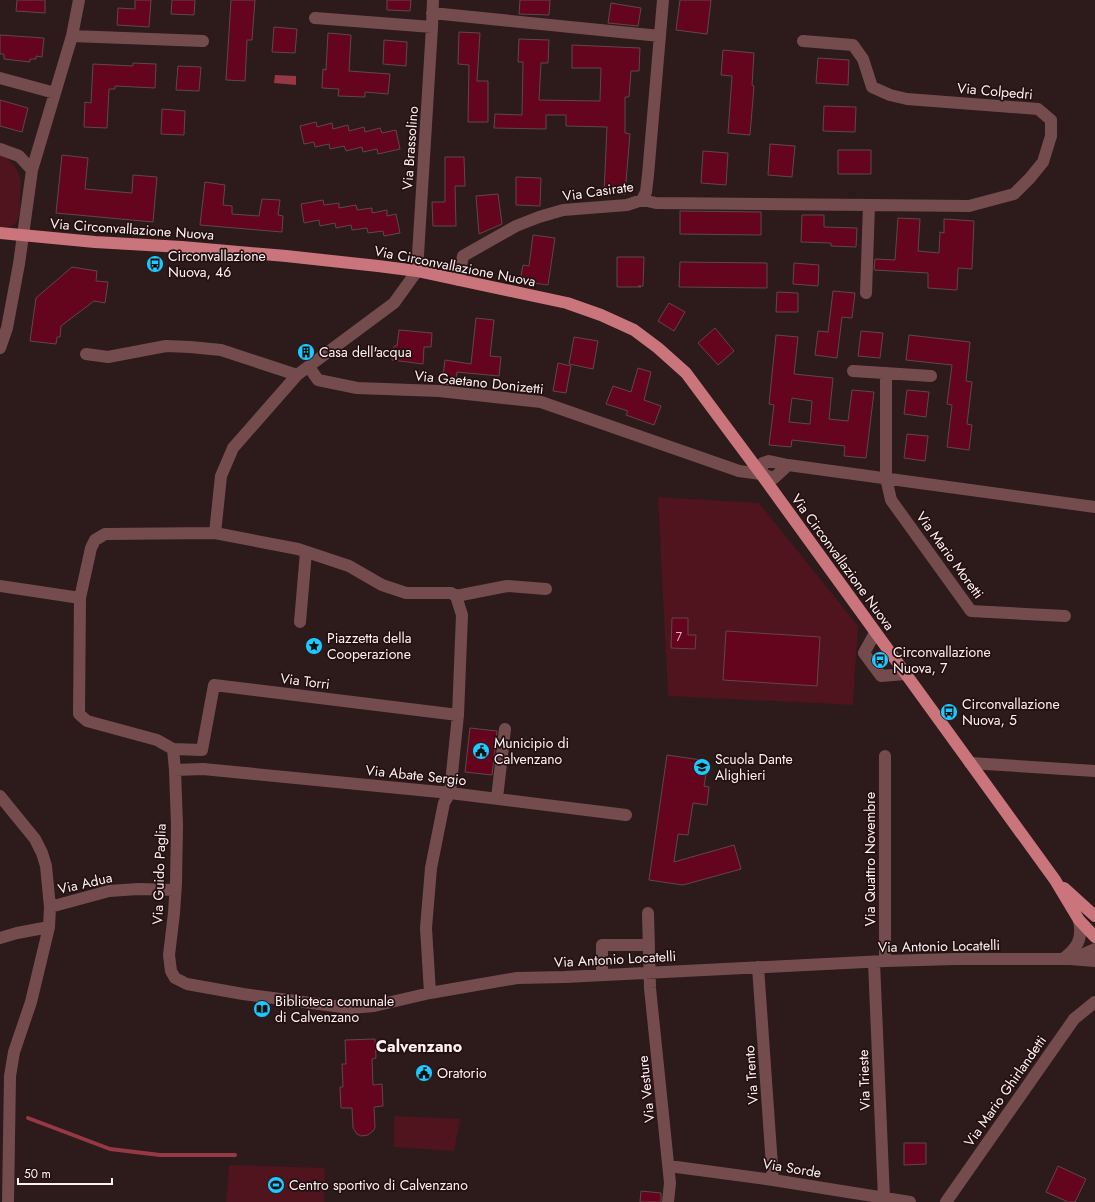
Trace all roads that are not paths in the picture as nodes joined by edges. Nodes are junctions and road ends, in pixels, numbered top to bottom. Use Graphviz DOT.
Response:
graph roads {
  1 [pos="79,0"];
  2 [pos="433,0"];
  3 [pos="663,0"];
  4 [pos="432,13"];
  5 [pos="315,18"];
  6 [pos="432,27"];
  7 [pos="72,36"];
  8 [pos="660,36"];
  9 [pos="203,41"];
  10 [pos="803,41"];
  11 [pos="0,78"];
  12 [pos="55,93"];
  13 [pos="0,149"];
  14 [pos="32,170"];
  15 [pos="642,200"];
  16 [pos="870,205"];
  17 [pos="0,233"];
  18 [pos="23,236"];
  19 [pos="417,271"];
  20 [pos="458,280"];
  21 [pos="866,293"];
  22 [pos="0,348"];
  23 [pos="86,354"];
  24 [pos="309,367"];
  25 [pos="853,371"];
  26 [pos="886,373"];
  27 [pos="297,375"];
  28 [pos="931,376"];
  29 [pos="761,474"];
  30 [pos="886,478"];
  31 [pos="1095,507"];
  32 [pos="215,533"];
  33 [pos="306,552"];
  34 [pos="0,586"];
  35 [pos="546,589"];
  36 [pos="456,596"];
  37 [pos="80,598"];
  38 [pos="1065,616"];
  39 [pos="300,622"];
  40 [pos="875,633"];
  41 [pos="905,674"];
  42 [pos="458,715"];
  43 [pos="505,729"];
  44 [pos="173,749"];
  45 [pos="885,756"];
  46 [pos="970,763"];
  47 [pos="175,770"];
  48 [pos="1095,771"];
  49 [pos="450,792"];
  50 [pos="0,796"];
  51 [pos="497,798"];
  52 [pos="626,815"];
  53 [pos="1056,880"];
  54 [pos="175,890"];
  55 [pos="50,907"];
  56 [pos="648,913"];
  57 [pos="1095,916"];
  58 [pos="1079,920"];
  59 [pos="49,927"];
  60 [pos="1095,937"];
  61 [pos="0,938"];
  62 [pos="649,945"];
  63 [pos="1095,949"];
  64 [pos="1067,959"];
  65 [pos="879,961"];
  66 [pos="1095,961"];
  67 [pos="758,967"];
  68 [pos="650,973"];
  69 [pos="602,975"];
  70 [pos="175,978"];
  71 [pos="430,993"];
  72 [pos="1095,1002"];
  73 [pos="669,1166"];
  74 [pos="773,1180"];
  75 [pos="884,1198"];
  76 [pos="8,1202"];
  77 [pos="668,1202"];
  78 [pos="910,1202"];
  79 [pos="946,1202"];
  1 -- 7 [label="street"];
  2 -- 4 [label="street, Via Brassolino"];
  3 -- 8 [label="street, Via Casirate"];
  4 -- 6 [label="street, Via Brassolino"];
  4 -- 8 [label="street"];
  5 -- 6 [label="street"];
  6 -- 19 [label="street, Via Brassolino"];
  7 -- 9 [label="street"];
  7 -- 12 [label="street"];
  8 -- 15 [label="street, Via Casirate"];
  10 -- 16 [label="street, Via Colpedri"];
  11 -- 12 [label="street"];
  12 -- 14 [label="street"];
  13 -- 14 [label="street"];
  14 -- 18 [label="street"];
  15 -- 16 [label="street, Via Colpedri"];
  15 -- 20 [label="street, Via Casirate"];
  16 -- 21 [label="street"];
  17 -- 18 [label="main road, Via Circonvallazione Nuova"];
  18 -- 19 [label="main road, Via Circonvallazione Nuova"];
  18 -- 22 [label="street"];
  19 -- 20 [label="main road, Via Circonvallazione Nuova"];
  19 -- 24 [label="street"];
  20 -- 29 [label="main road, Via Circonvallazione Nuova"];
  23 -- 27 [label="street"];
  24 -- 27 [label="street"];
  24 -- 29 [label="street, Via Gaetano Donizetti"];
  25 -- 26 [label="street"];
  26 -- 28 [label="street"];
  26 -- 30 [label="street, Via Mario Moretti"];
  27 -- 32 [label="street"];
  29 -- 30 [label="street"];
  29 -- 40 [label="main road, Via Circonvallazione Nuova"];
  30 -- 31 [label="street"];
  30 -- 38 [label="street, Via Mario Moretti"];
  32 -- 33 [label="street"];
  32 -- 37 [label="street"];
  33 -- 36 [label="street"];
  33 -- 39 [label="street"];
  34 -- 37 [label="street"];
  35 -- 36 [label="street"];
  36 -- 42 [label="street"];
  37 -- 44 [label="street"];
  40 -- 41 [label="main road, Via Circonvallazione Nuova"];
  40 -- 41 [label="street"];
  41 -- 46 [label="main road, Via Circonvallazione Nuova"];
  42 -- 44 [label="street, Via Torri"];
  42 -- 49 [label="street"];
  43 -- 51 [label="street"];
  44 -- 47 [label="street, Via Guido Paglia"];
  45 -- 65 [label="street, Via Quattro Novembre"];
  46 -- 48 [label="street"];
  46 -- 53 [label="main road, Via Circonvallazione Nuova"];
  47 -- 49 [label="street, Via Abate Sergio"];
  47 -- 54 [label="street, Via Guido Paglia"];
  49 -- 51 [label="street, Via Abate Sergio"];
  49 -- 71 [label="street"];
  50 -- 55 [label="street"];
  51 -- 52 [label="street, Via Abate Sergio"];
  53 -- 57 [label="main road"];
  53 -- 58 [label="main road"];
  54 -- 55 [label="street, Via Adua"];
  54 -- 70 [label="street, Via Guido Paglia"];
  55 -- 59 [label="street"];
  56 -- 62 [label="street, Via Vesture"];
  58 -- 60 [label="main road"];
  58 -- 64 [label="street"];
  59 -- 61 [label="street"];
  59 -- 76 [label="street"];
  62 -- 68 [label="street, Via Vesture"];
  62 -- 69 [label="street"];
  63 -- 64 [label="street, Via Antonio Locatelli"];
  64 -- 65 [label="street, Via Antonio Locatelli"];
  64 -- 66 [label="street, Via Antonio Locatelli"];
  65 -- 67 [label="street, Via Antonio Locatelli"];
  65 -- 75 [label="street, Via Trieste"];
  67 -- 68 [label="street, Via Antonio Locatelli"];
  67 -- 74 [label="street, Via Trento"];
  68 -- 69 [label="street, Via Antonio Locatelli"];
  68 -- 73 [label="street, Via Vesture"];
  69 -- 71 [label="street, Via Antonio Locatelli"];
  70 -- 71 [label="street, Via Antonio Locatelli"];
  72 -- 79 [label="street, Via Mario Ghirlandetti"];
  73 -- 74 [label="street, Via Sorde"];
  73 -- 77 [label="street, Via Vesture"];
  74 -- 75 [label="street, Via Sorde"];
  75 -- 78 [label="street, Via Sorde"];
}
